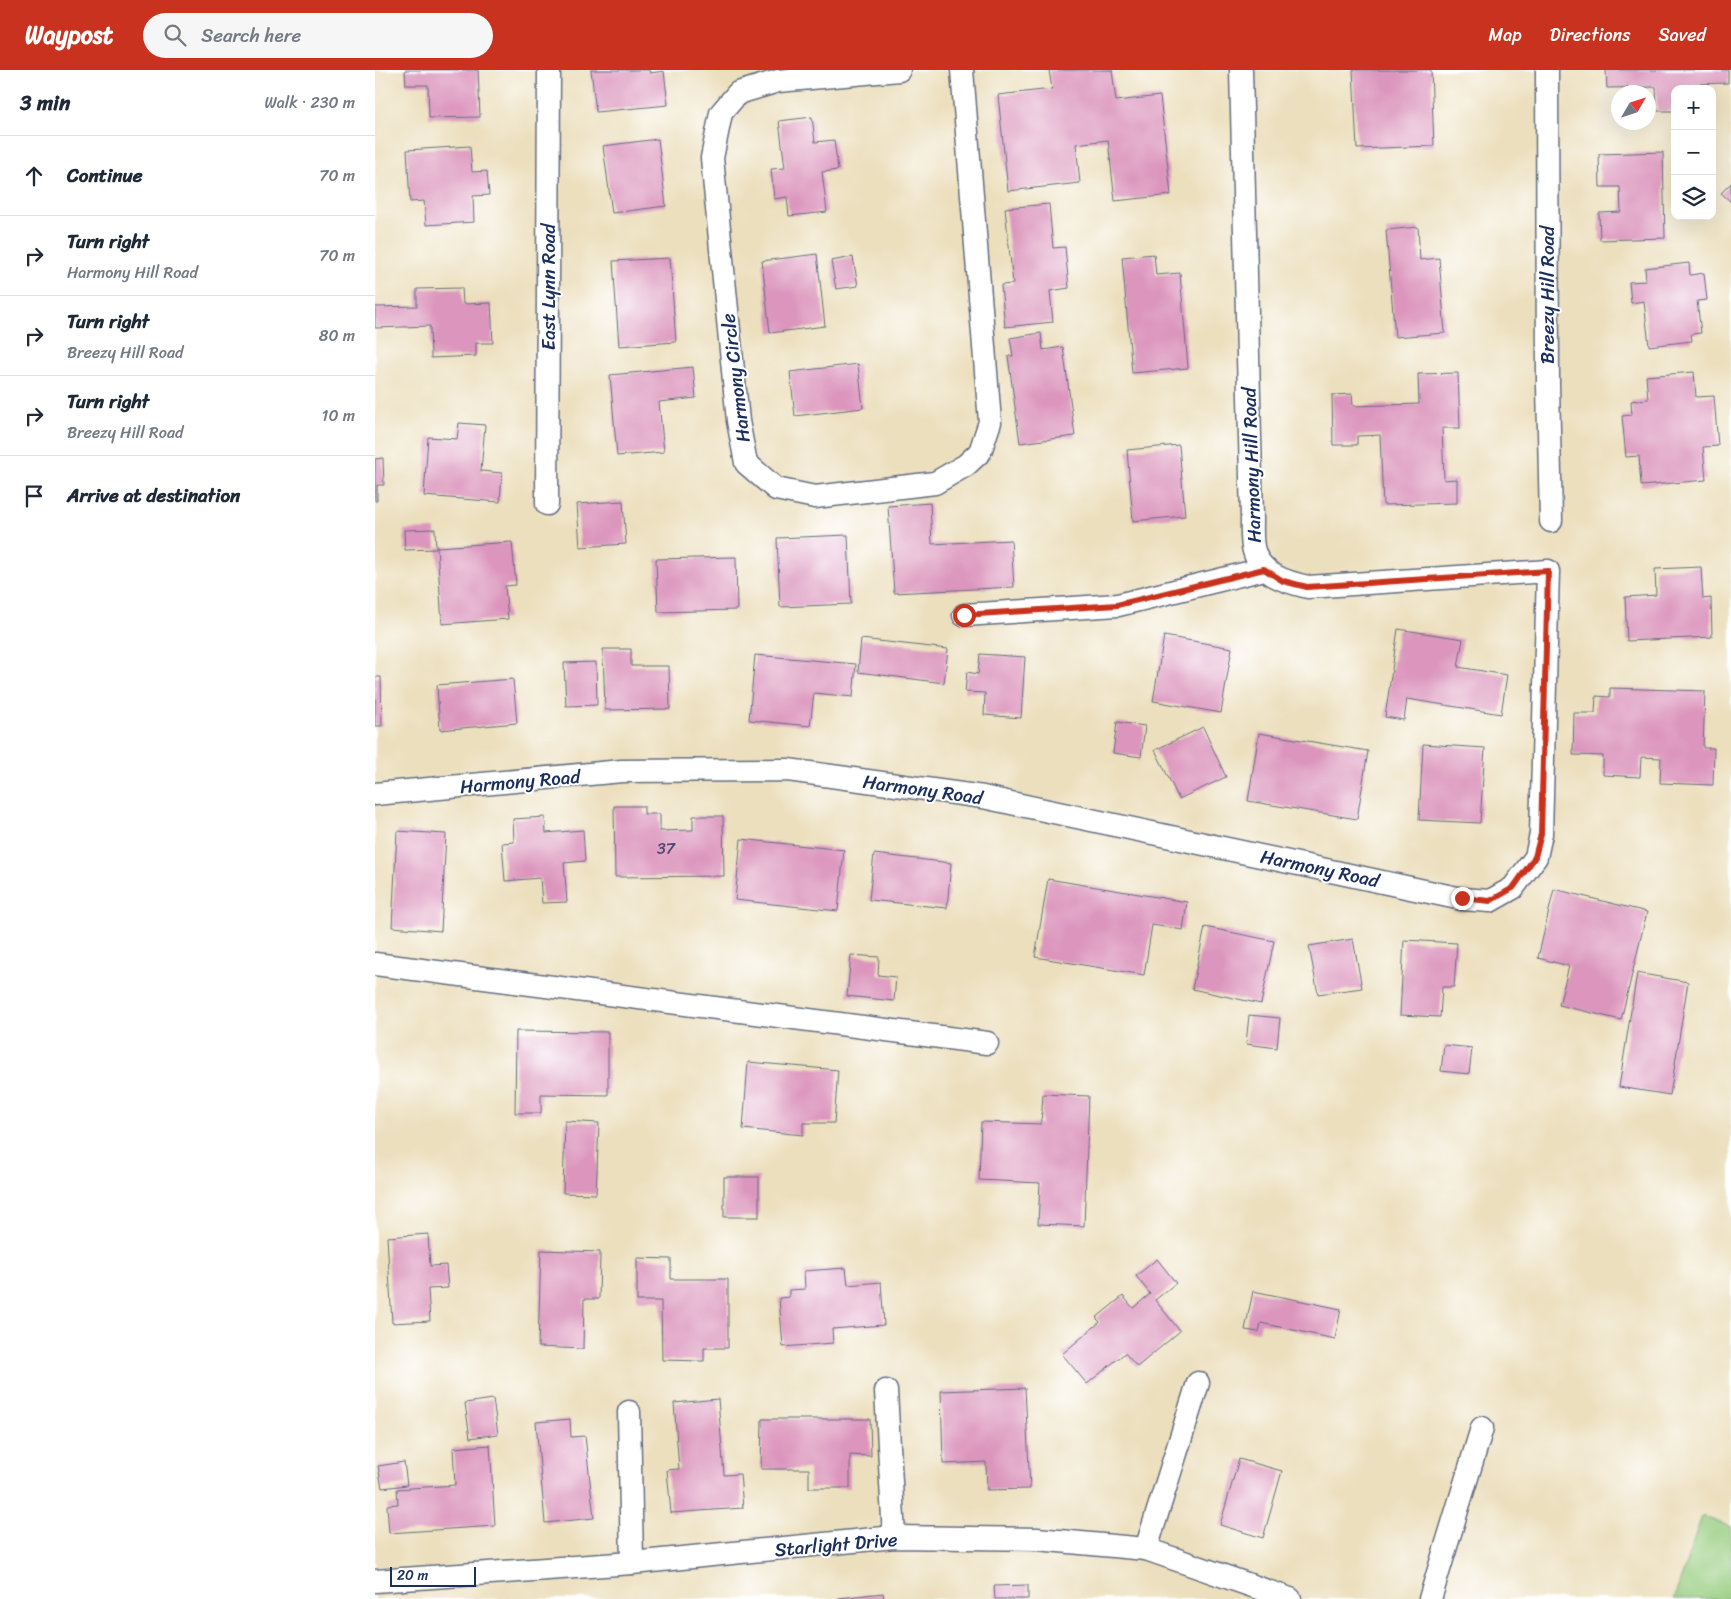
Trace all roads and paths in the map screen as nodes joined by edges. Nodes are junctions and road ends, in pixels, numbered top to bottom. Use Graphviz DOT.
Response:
graph roads {
  1 [pos="549,70"];
  2 [pos="899,70"];
  3 [pos="963,70"];
  4 [pos="1241,70"];
  5 [pos="1547,70"];
  6 [pos="547,504"];
  7 [pos="1551,521"];
  8 [pos="1264,569"];
  9 [pos="964,615"];
  10 [pos="375,794"];
  11 [pos="1462,898"];
  12 [pos="375,964"];
  13 [pos="987,1043"];
  14 [pos="1198,1382"];
  15 [pos="886,1391"];
  16 [pos="629,1412"];
  17 [pos="1482,1428"];
  18 [pos="895,1537"];
  19 [pos="1147,1550"];
  20 [pos="632,1563"];
  21 [pos="375,1581"];
  22 [pos="1290,1599"];
  23 [pos="1430,1599"];
  1 -- 6 [label="street, East Lynn Road"];
  2 -- 3 [label="street, Harmony Circle"];
  4 -- 8 [label="street, Harmony Hill Road"];
  5 -- 7 [label="street, Breezy Hill Road"];
  8 -- 9 [label="street"];
  8 -- 11 [label="street, Harmony Hill Road"];
  10 -- 11 [label="street, Harmony Road"];
  12 -- 13 [label="street"];
  14 -- 19 [label="street"];
  15 -- 18 [label="street"];
  16 -- 20 [label="street"];
  17 -- 23 [label="street"];
  18 -- 19 [label="street, Starlight Drive"];
  18 -- 20 [label="street, Starlight Drive"];
  19 -- 22 [label="street, Starlight Drive"];
  20 -- 21 [label="street, Starlight Drive"];
}
